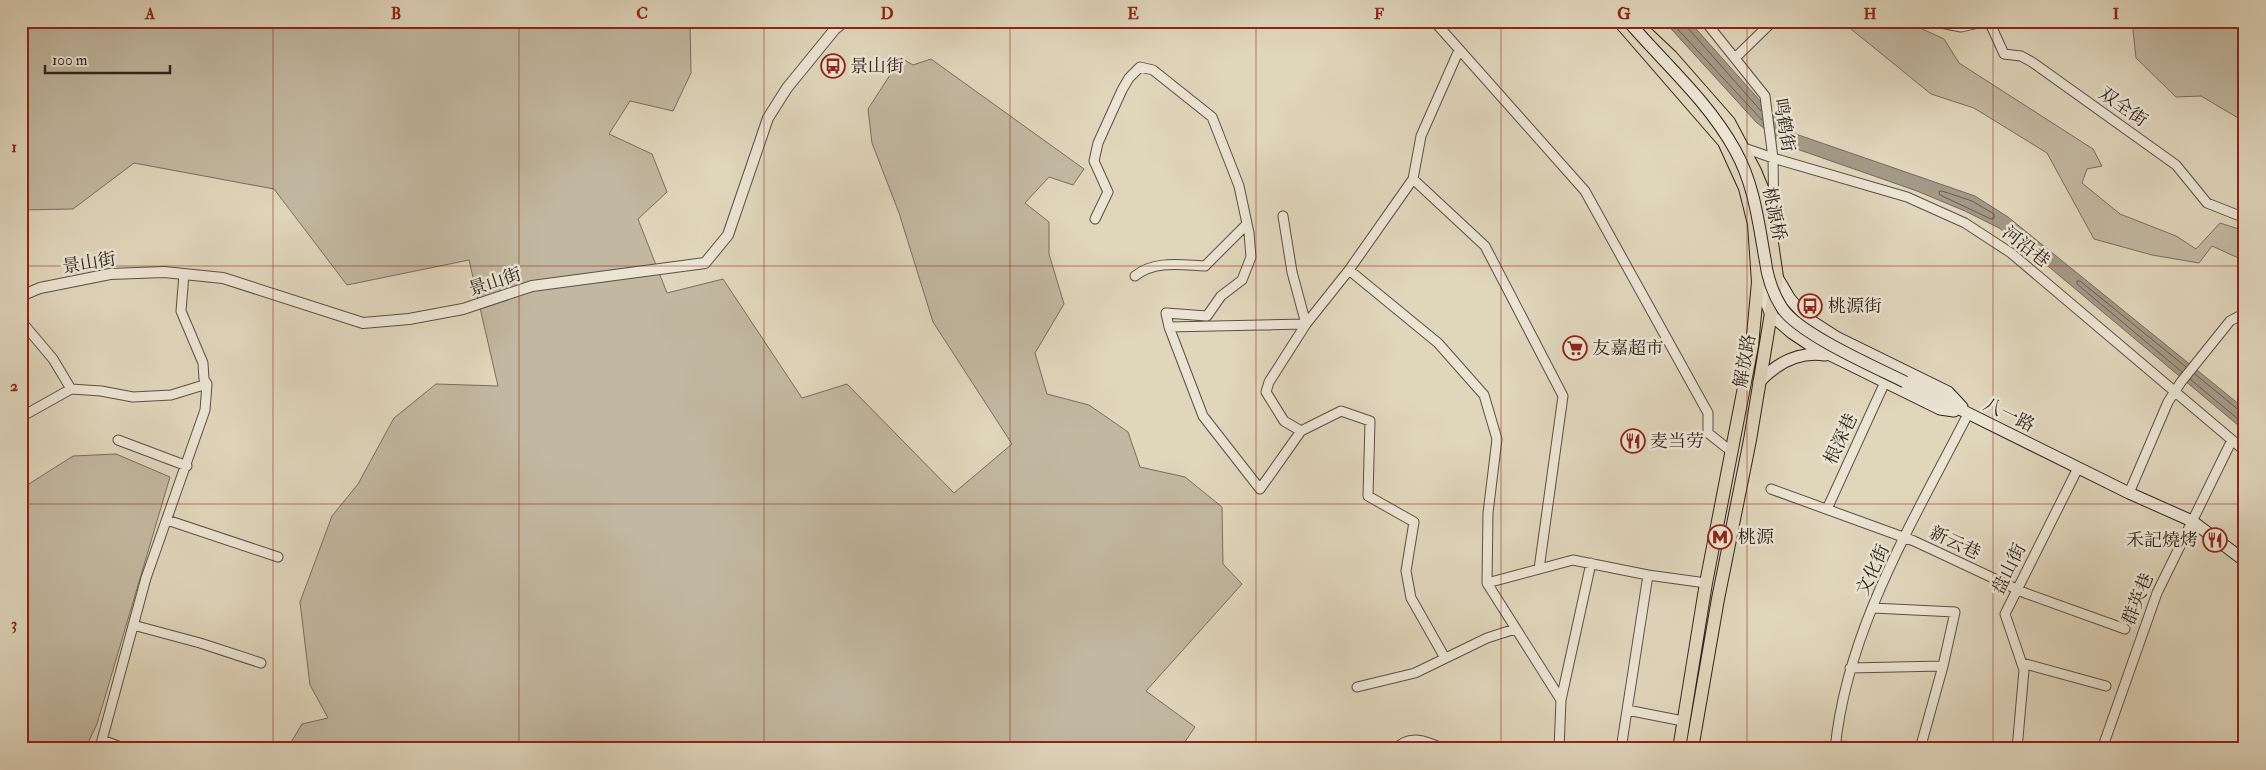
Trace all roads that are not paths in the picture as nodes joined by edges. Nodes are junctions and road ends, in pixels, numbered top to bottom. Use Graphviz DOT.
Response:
graph roads {
  1 [pos="845,21"];
  2 [pos="1434,21"];
  3 [pos="1619,21"];
  4 [pos="1628,21"];
  5 [pos="1634,21"];
  6 [pos="1705,21"];
  7 [pos="1774,21"];
  8 [pos="1931,21"];
  9 [pos="1988,21"];
  10 [pos="1460,50"];
  11 [pos="1735,58"];
  12 [pos="1744,148"];
  13 [pos="1773,158"];
  14 [pos="1413,179"];
  15 [pos="1283,216"];
  16 [pos="2245,218"];
  17 [pos="1095,219"];
  18 [pos="1247,224"];
  19 [pos="1775,254"];
  20 [pos="1349,270"];
  21 [pos="184,274"];
  22 [pos="1135,276"];
  23 [pos="1777,277"];
  24 [pos="1758,282"];
  25 [pos="21,296"];
  26 [pos="2245,313"];
  27 [pos="1771,315"];
  28 [pos="21,321"];
  29 [pos="1306,324"];
  30 [pos="1169,327"];
  31 [pos="1836,337"];
  32 [pos="1752,346"];
  33 [pos="1832,356"];
  34 [pos="1759,382"];
  35 [pos="1884,382"];
  36 [pos="207,384"];
  37 [pos="72,389"];
  38 [pos="2175,392"];
  39 [pos="1968,414"];
  40 [pos="21,417"];
  41 [pos="1301,431"];
  42 [pos="118,440"];
  43 [pos="2232,440"];
  44 [pos="2245,451"];
  45 [pos="1732,452"];
  46 [pos="187,466"];
  47 [pos="2078,468"];
  48 [pos="1771,489"];
  49 [pos="2129,493"];
  50 [pos="1826,509"];
  51 [pos="167,520"];
  52 [pos="2192,521"];
  53 [pos="1905,538"];
  54 [pos="278,557"];
  55 [pos="2245,561"];
  56 [pos="1591,563"];
  57 [pos="1539,569"];
  58 [pos="1648,574"];
  59 [pos="1486,583"];
  60 [pos="1706,583"];
  61 [pos="2017,589"];
  62 [pos="1873,608"];
  63 [pos="133,624"];
  64 [pos="1515,629"];
  65 [pos="2125,629"];
  66 [pos="1444,658"];
  67 [pos="261,663"];
  68 [pos="2022,663"];
  69 [pos="1943,666"];
  70 [pos="1850,668"];
  71 [pos="2106,686"];
  72 [pos="1357,687"];
  73 [pos="1561,700"];
  74 [pos="1627,710"];
  75 [pos="1683,721"];
  76 [pos="2245,741"];
  77 [pos="1835,747"];
  78 [pos="126,749"];
  79 [pos="1396,749"];
  80 [pos="1444,749"];
  81 [pos="1560,749"];
  82 [pos="1621,749"];
  83 [pos="1679,749"];
  84 [pos="1692,749"];
  85 [pos="1866,749"];
  86 [pos="1920,749"];
  87 [pos="2017,749"];
  88 [pos="2102,749"];
  89 [pos="2239,749"];
  1 -- 21 [label="street, 景山街"];
  2 -- 10 [label="street"];
  3 -- 24 [label="main road, 解放路"];
  4 -- 39 [label="main road, 桃源桥, bridge"];
  5 -- 12 [label="main road, 解放路"];
  6 -- 11 [label="street, 鸣鹤街"];
  7 -- 11 [label="street"];
  8 -- 9 [label="street"];
  9 -- 16 [label="street, 双全街"];
  10 -- 14 [label="street"];
  10 -- 45 [label="street"];
  11 -- 13 [label="street, 鸣鹤街"];
  12 -- 13 [label="street, 河沿巷"];
  12 -- 19 [label="main road, 解放路"];
  13 -- 19 [label="street, 鸣鹤街"];
  13 -- 38 [label="street, 河沿巷"];
  14 -- 20 [label="street"];
  14 -- 57 [label="street"];
  15 -- 29 [label="street"];
  17 -- 18 [label="street"];
  18 -- 22 [label="street"];
  18 -- 30 [label="street"];
  19 -- 23 [label="main road, 解放路"];
  20 -- 29 [label="street"];
  20 -- 59 [label="street"];
  21 -- 25 [label="street, 景山街"];
  21 -- 36 [label="street"];
  23 -- 27 [label="main road, 解放路"];
  23 -- 31 [label="main road, 八一路"];
  24 -- 27 [label="main road"];
  24 -- 32 [label="main road, 解放路"];
  26 -- 38 [label="street"];
  27 -- 31 [label="main road"];
  27 -- 32 [label="main road"];
  27 -- 33 [label="main road"];
  27 -- 34 [label="main road, 解放路"];
  28 -- 37 [label="street"];
  29 -- 30 [label="street"];
  29 -- 41 [label="street"];
  30 -- 41 [label="street"];
  31 -- 39 [label="main road, 八一路"];
  32 -- 45 [label="main road, 解放路"];
  33 -- 34 [label="main road"];
  33 -- 35 [label="main road"];
  34 -- 84 [label="main road, 解放路"];
  35 -- 39 [label="main road"];
  35 -- 50 [label="street, 根深巷"];
  36 -- 37 [label="street"];
  36 -- 46 [label="street"];
  37 -- 40 [label="street"];
  38 -- 43 [label="street, 河沿巷"];
  38 -- 49 [label="street"];
  39 -- 47 [label="main road, 八一路"];
  39 -- 53 [label="street, 文化街"];
  41 -- 66 [label="street"];
  42 -- 46 [label="street"];
  43 -- 44 [label="street, 河沿巷"];
  43 -- 52 [label="street, 群英巷"];
  45 -- 60 [label="main road, 解放路"];
  46 -- 51 [label="street"];
  47 -- 49 [label="main road, 八一路"];
  47 -- 61 [label="street, 盘山街"];
  48 -- 50 [label="street, 新云巷"];
  49 -- 52 [label="main road, 八一路"];
  50 -- 53 [label="street, 新云巷"];
  51 -- 54 [label="street"];
  51 -- 63 [label="street"];
  52 -- 55 [label="main road, 八一路"];
  52 -- 88 [label="street, 群英巷"];
  53 -- 61 [label="street, 新云巷"];
  53 -- 62 [label="street, 文化街"];
  56 -- 57 [label="street"];
  56 -- 58 [label="street"];
  56 -- 73 [label="street"];
  57 -- 59 [label="street"];
  58 -- 60 [label="street"];
  58 -- 74 [label="street"];
  59 -- 64 [label="street"];
  60 -- 75 [label="main road, 解放路"];
  61 -- 65 [label="street, 新云巷"];
  61 -- 68 [label="street, 盘山街"];
  62 -- 69 [label="street"];
  62 -- 70 [label="street, 文化街"];
  63 -- 67 [label="street"];
  63 -- 78 [label="street"];
  64 -- 66 [label="street"];
  64 -- 73 [label="street"];
  66 -- 72 [label="street"];
  68 -- 71 [label="street"];
  68 -- 87 [label="street, 盘山街"];
  69 -- 70 [label="street"];
  69 -- 86 [label="street"];
  70 -- 77 [label="street, 文化街"];
  73 -- 81 [label="street"];
  74 -- 75 [label="street"];
  74 -- 82 [label="street"];
  75 -- 83 [label="main road, 解放路"];
  76 -- 89 [label="street"];
  77 -- 85 [label="street"];
  79 -- 80 [label="street"];
}
